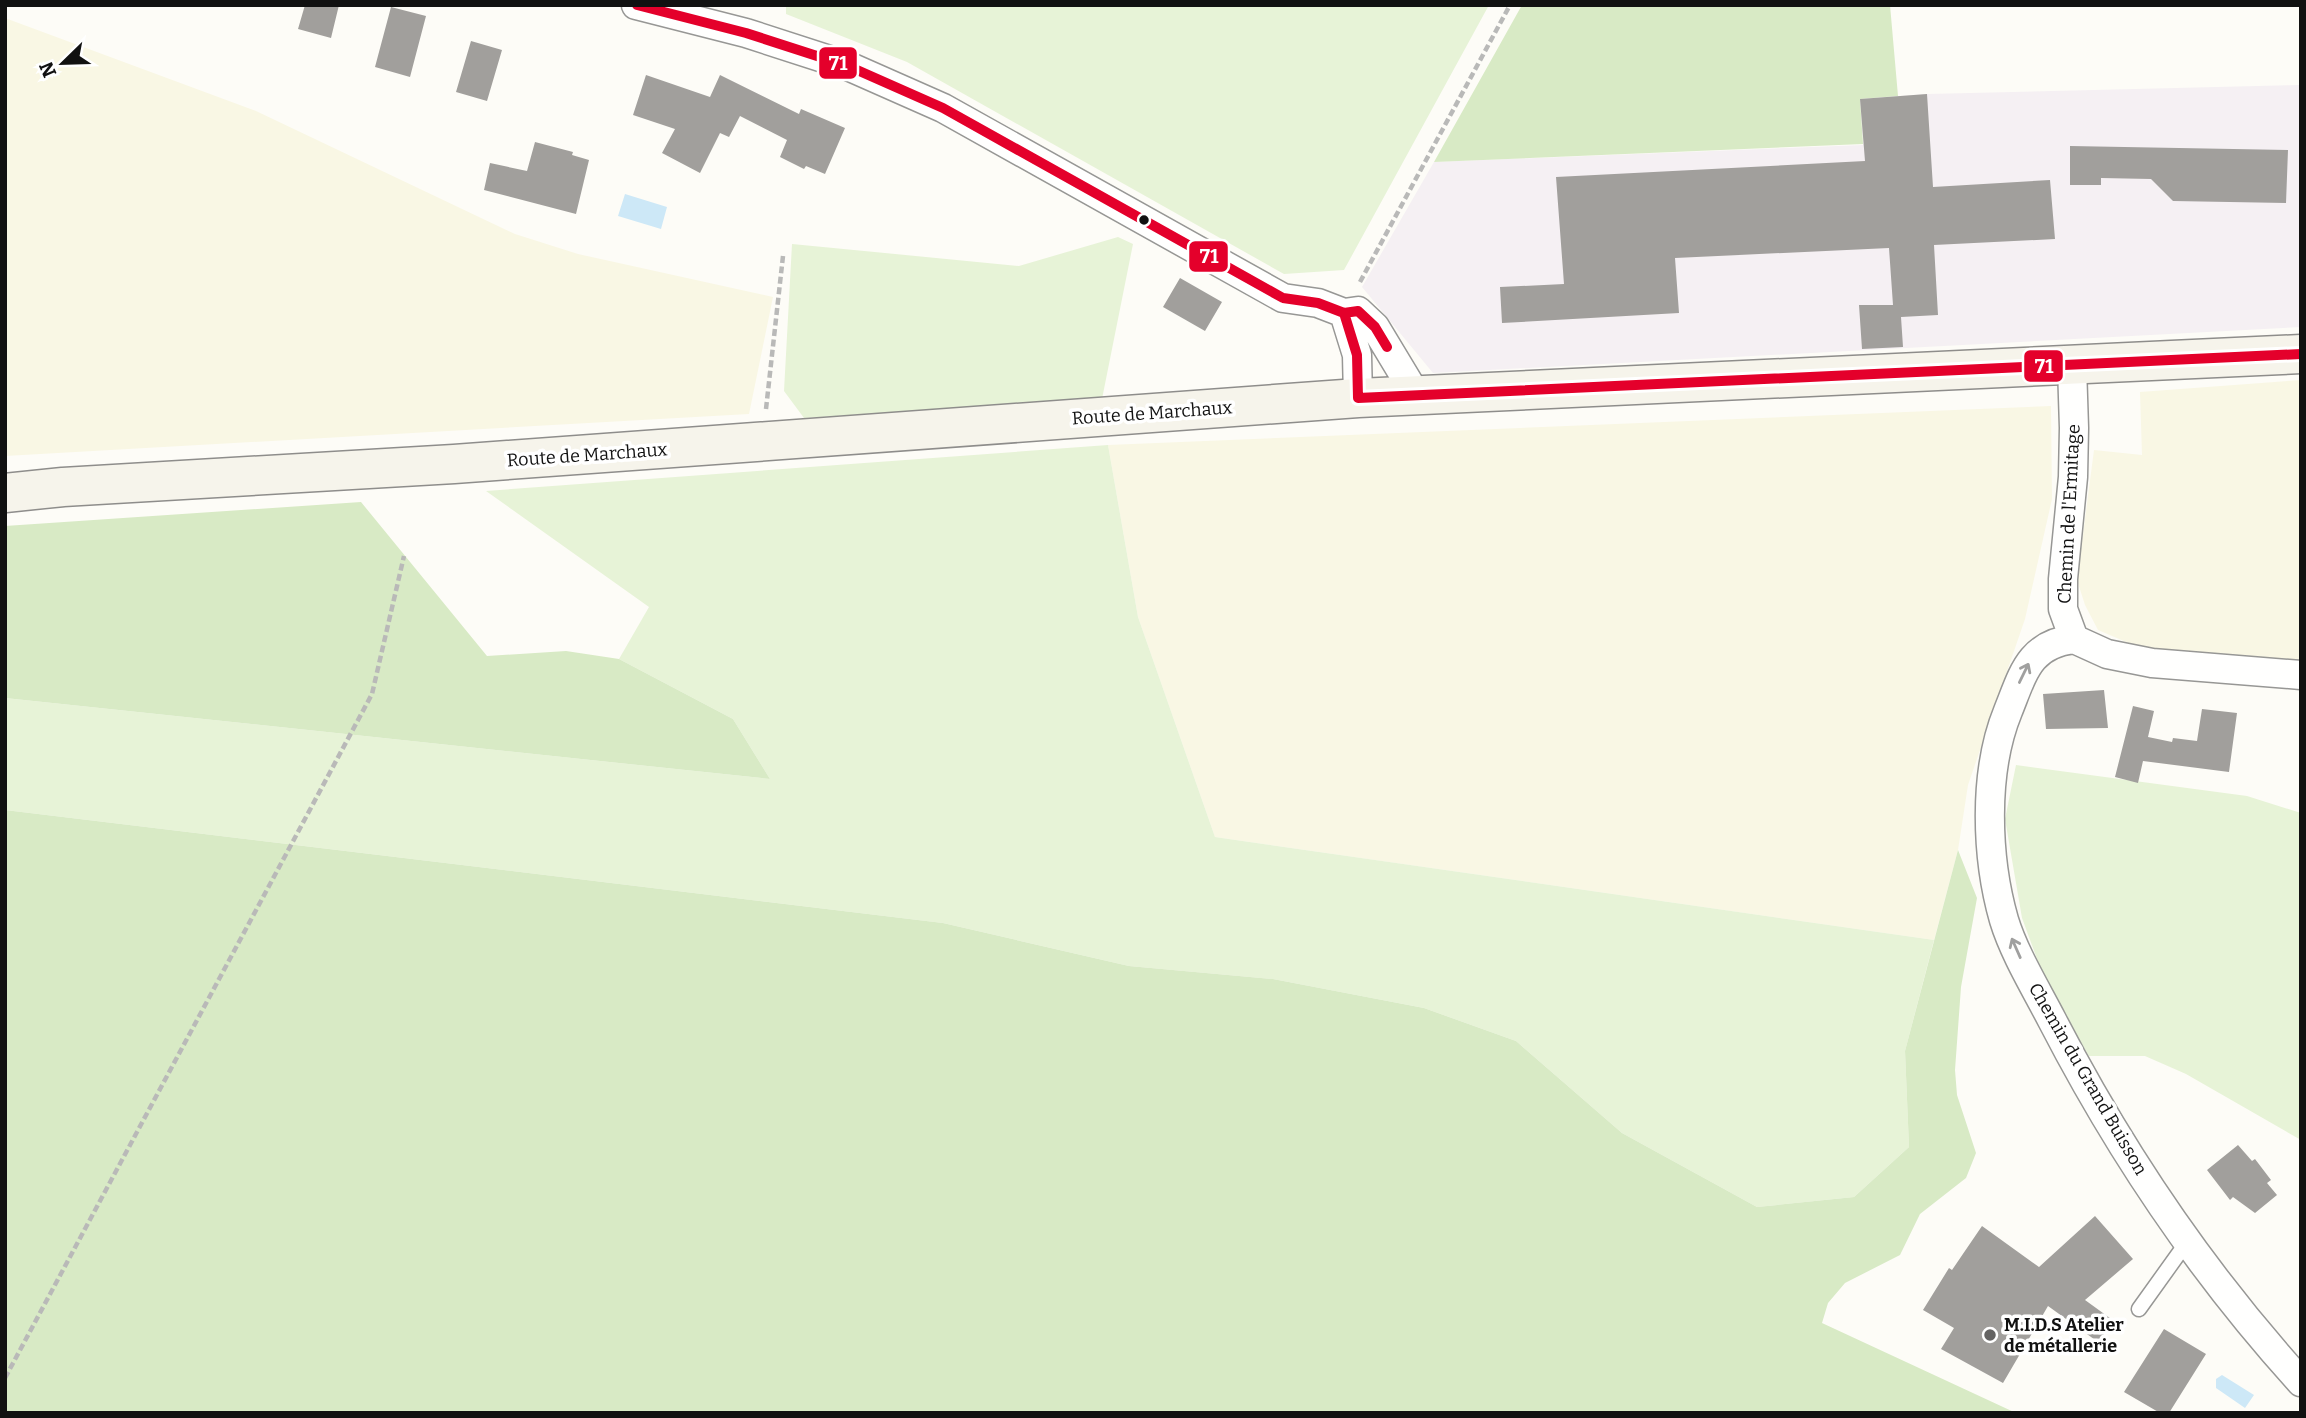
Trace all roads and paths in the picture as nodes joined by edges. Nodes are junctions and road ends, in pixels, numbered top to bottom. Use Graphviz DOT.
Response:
graph roads {
  1 [pos="636,5"];
  2 [pos="1510,5"];
  3 [pos="783,256"];
  4 [pos="1344,313"];
  5 [pos="2301,354"];
  6 [pos="2072,366"];
  7 [pos="1416,395"];
  8 [pos="1358,398"];
  9 [pos="762,442"];
  10 [pos="5,493"];
  11 [pos="404,556"];
  12 [pos="2074,639"];
  13 [pos="2301,675"];
  14 [pos="2187,1242"];
  15 [pos="2139,1309"];
  16 [pos="5,1378"];
  17 [pos="2301,1382"];
  1 -- 4 [label="street"];
  2 -- 4 [label="path"];
  3 -- 9 [label="path"];
  4 -- 7 [label="street"];
  4 -- 8 [label="street"];
  5 -- 6 [label="main road, Route de Marchaux"];
  6 -- 7 [label="main road, Route de Marchaux"];
  6 -- 12 [label="street, Chemin de l'Ermitage"];
  7 -- 8 [label="main road, Route de Marchaux"];
  8 -- 9 [label="main road, Route de Marchaux"];
  9 -- 10 [label="main road, Route de Marchaux"];
  11 -- 16 [label="path"];
  12 -- 13 [label="street"];
  14 -- 12 [label="street, Chemin du Grand Buisson, one-way"];
  14 -- 15 [label="lane"];
  14 -- 17 [label="street, Chemin du Grand Buisson"];
}
